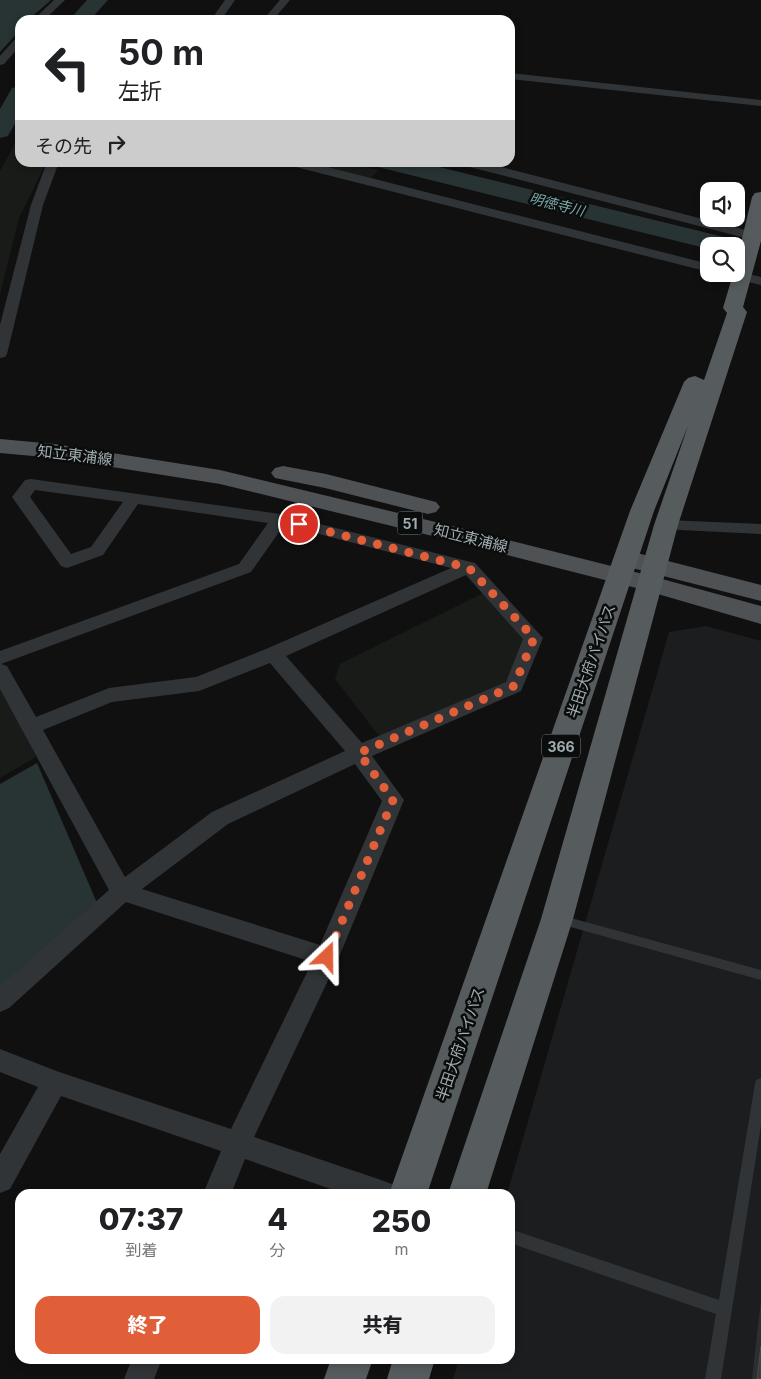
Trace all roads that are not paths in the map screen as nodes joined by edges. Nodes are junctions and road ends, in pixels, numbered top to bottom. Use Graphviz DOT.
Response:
graph roads {
  1 [pos="60,0"];
  2 [pos="230,0"];
  3 [pos="285,0"];
  4 [pos="44,15"];
  5 [pos="220,15"];
  6 [pos="272,15"];
  7 [pos="15,46"];
  8 [pos="0,62"];
  9 [pos="515,77"];
  10 [pos="761,103"];
  11 [pos="51,167"];
  12 [pos="312,167"];
  13 [pos="485,167"];
  14 [pos="761,197"];
  15 [pos="755,239"];
  16 [pos="745,261"];
  17 [pos="700,266"];
  18 [pos="745,274"];
  19 [pos="761,281"];
  20 [pos="738,282"];
  21 [pos="733,308"];
  22 [pos="0,354"];
  23 [pos="0,432"];
  24 [pos="59,444"];
  25 [pos="0,446"];
  26 [pos="134,498"];
  27 [pos="280,520"];
  28 [pos="666,525"];
  29 [pos="761,529"];
  30 [pos="622,567"];
  31 [pos="469,568"];
  32 [pos="654,575"];
  33 [pos="761,593"];
  34 [pos="761,615"];
  35 [pos="273,654"];
  36 [pos="0,658"];
  37 [pos="0,671"];
  38 [pos="31,727"];
  39 [pos="359,753"];
  40 [pos="122,892"];
  41 [pos="557,919"];
  42 [pos="327,957"];
  43 [pos="761,975"];
  44 [pos="0,1001"];
  45 [pos="0,1060"];
  46 [pos="55,1082"];
  47 [pos="761,1084"];
  48 [pos="238,1143"];
  49 [pos="0,1180"];
  50 [pos="219,1189"];
  51 [pos="370,1189"];
  52 [pos="410,1189"];
  53 [pos="469,1189"];
  54 [pos="515,1238"];
  55 [pos="723,1309"];
  56 [pos="145,1364"];
  57 [pos="350,1364"];
  58 [pos="412,1364"];
  59 [pos="139,1379"];
  60 [pos="345,1379"];
  61 [pos="408,1379"];
  62 [pos="713,1379"];
  1 -- 4 [label="street"];
  2 -- 5 [label="street"];
  3 -- 6 [label="street"];
  7 -- 8 [label="street"];
  9 -- 10 [label="street"];
  11 -- 22 [label="street"];
  12 -- 17 [label="street"];
  13 -- 15 [label="street"];
  14 -- 15 [label="highway, 半田大府パイパス / 366"];
  15 -- 16 [label="highway, 半田大府パイパス / 366"];
  18 -- 19 [label="street"];
  20 -- 21 [label="highway, 半田大府パイパス / 366"];
  21 -- 28 [label="highway, 半田大府パイパス / 366"];
  21 -- 30 [label="highway, 半田大府パイパス / 366"];
  23 -- 24 [label="main road, 知立東浦線 / 51"];
  24 -- 25 [label="main road, 知立東浦線 / 51"];
  24 -- 30 [label="main road, 知立東浦線 / 51"];
  26 -- 26 [label="street"];
  26 -- 27 [label="street"];
  27 -- 31 [label="street"];
  27 -- 36 [label="street"];
  28 -- 29 [label="street"];
  28 -- 32 [label="highway, 半田大府パイパス / 366"];
  30 -- 32 [label="main road, 知立東浦線 / 51"];
  30 -- 52 [label="highway, 半田大府パイパス / 366"];
  31 -- 35 [label="street"];
  31 -- 39 [label="street"];
  32 -- 33 [label="main road, 知立東浦線 / 51"];
  32 -- 34 [label="main road, 知立東浦線 / 51"];
  32 -- 41 [label="highway, 半田大府パイパス / 366"];
  35 -- 38 [label="street"];
  35 -- 39 [label="street"];
  37 -- 38 [label="street"];
  38 -- 40 [label="street"];
  39 -- 40 [label="street"];
  39 -- 42 [label="street"];
  40 -- 42 [label="street"];
  40 -- 44 [label="street"];
  41 -- 43 [label="lane"];
  41 -- 53 [label="highway, 半田大府パイパス / 366"];
  42 -- 48 [label="street"];
  45 -- 46 [label="street"];
  46 -- 48 [label="street"];
  46 -- 49 [label="street"];
  47 -- 55 [label="lane"];
  48 -- 50 [label="street"];
  48 -- 51 [label="street"];
  54 -- 55 [label="lane"];
  55 -- 62 [label="lane"];
  56 -- 59 [label="street"];
  57 -- 60 [label="highway"];
  58 -- 61 [label="highway"];
}
